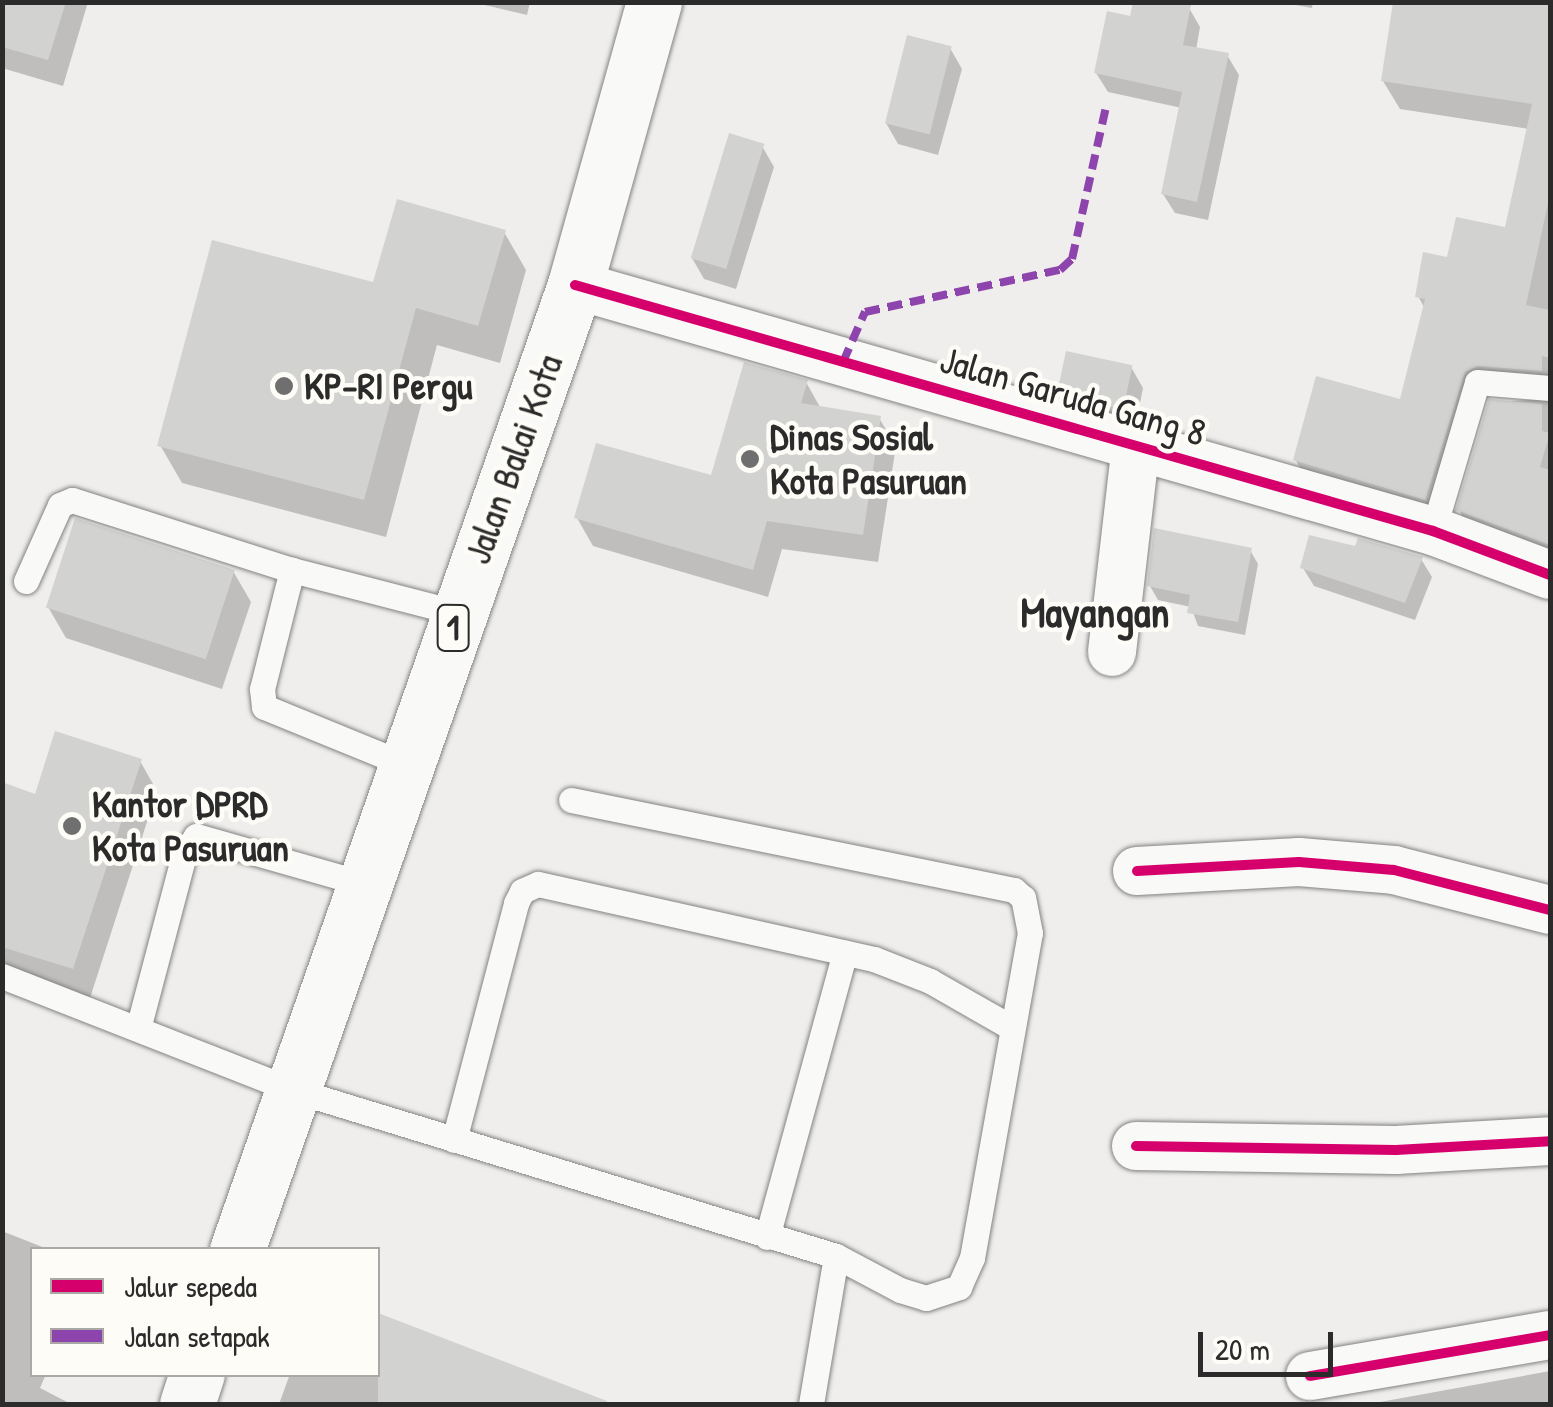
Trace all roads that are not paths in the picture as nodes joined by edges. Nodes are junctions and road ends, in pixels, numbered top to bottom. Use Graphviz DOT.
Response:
graph roads {
  1 [pos="654,2"];
  2 [pos="575,285"];
  3 [pos="1550,388"];
  4 [pos="1136,446"];
  5 [pos="1433,532"];
  6 [pos="292,570"];
  7 [pos="1550,575"];
  8 [pos="26,582"];
  9 [pos="458,613"];
  10 [pos="1112,652"];
  11 [pos="404,764"];
  12 [pos="571,800"];
  13 [pos="1137,871"];
  14 [pos="361,883"];
  15 [pos="1550,910"];
  16 [pos="845,952"];
  17 [pos="2,976"];
  18 [pos="139,1025"];
  19 [pos="1009,1026"];
  20 [pos="290,1089"];
  21 [pos="454,1140"];
  22 [pos="1550,1141"];
  23 [pos="1136,1146"];
  24 [pos="767,1237"];
  25 [pos="239,1247"];
  26 [pos="836,1256"];
  27 [pos="1550,1335"];
  28 [pos="1310,1376"];
  29 [pos="196,1377"];
  30 [pos="187,1404"];
  31 [pos="810,1404"];
  1 -- 2 [label="highway, Jalan Balai Kota / 1"];
  2 -- 4 [label="street, Jalan Garuda Gang 8"];
  2 -- 9 [label="highway, Jalan Balai Kota / 1"];
  3 -- 5 [label="lane"];
  4 -- 5 [label="street, Jalan Garuda Gang 8"];
  4 -- 10 [label="street"];
  5 -- 7 [label="street, Jalan Garuda Gang 8"];
  6 -- 8 [label="lane"];
  6 -- 9 [label="lane"];
  6 -- 11 [label="lane"];
  9 -- 11 [label="highway, Jalan Balai Kota / 1"];
  11 -- 14 [label="highway, Jalan Balai Kota / 1"];
  12 -- 19 [label="lane"];
  13 -- 15 [label="street"];
  14 -- 18 [label="lane"];
  14 -- 20 [label="highway, Jalan Balai Kota / 1"];
  16 -- 19 [label="lane"];
  16 -- 21 [label="lane"];
  16 -- 24 [label="lane"];
  17 -- 18 [label="lane"];
  18 -- 20 [label="lane"];
  19 -- 26 [label="lane"];
  20 -- 21 [label="lane"];
  20 -- 25 [label="highway, Jalan Balai Kota / 1"];
  21 -- 24 [label="lane"];
  22 -- 23 [label="street"];
  24 -- 26 [label="lane"];
  26 -- 31 [label="lane"];
  27 -- 28 [label="street"];
  29 -- 30 [label="highway"];
}
